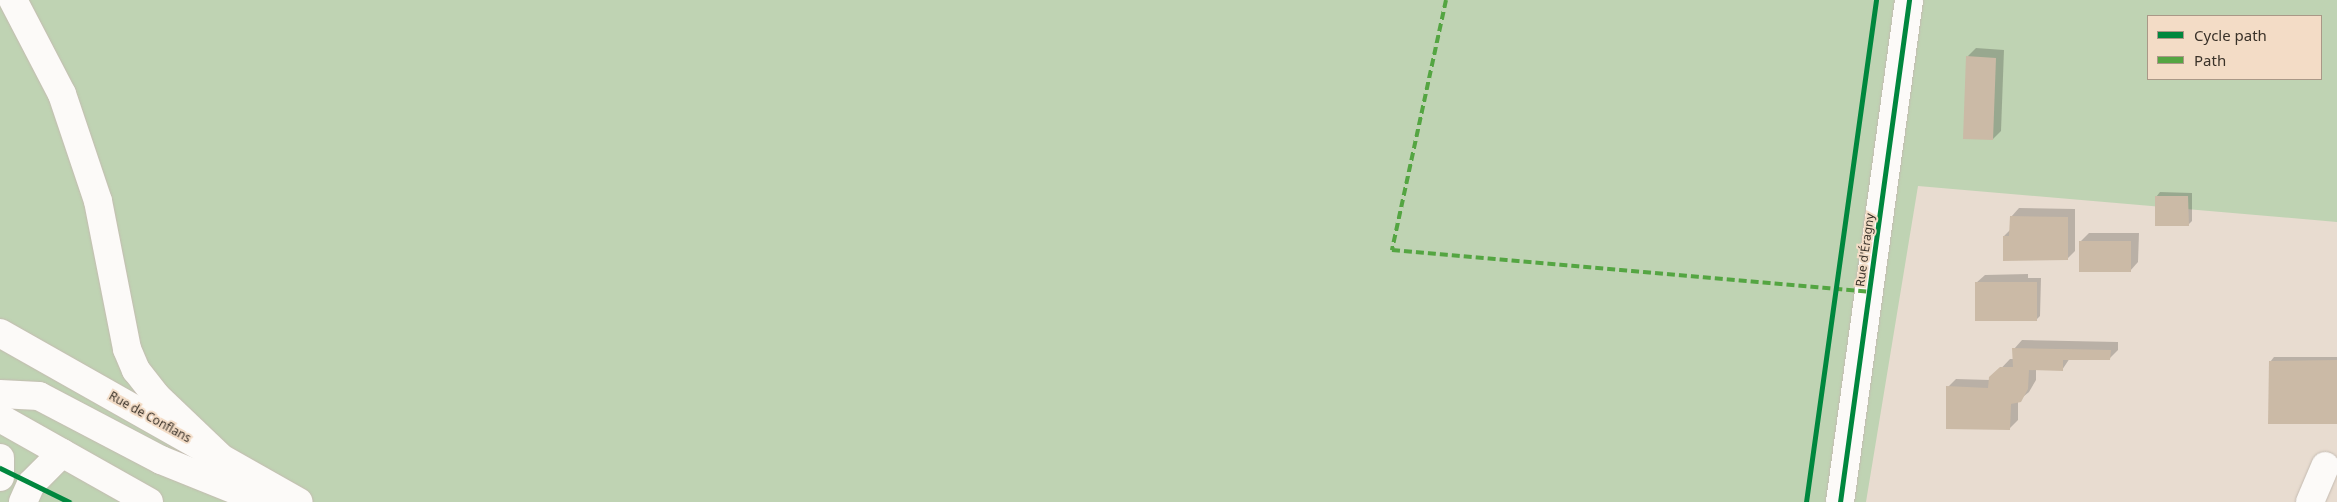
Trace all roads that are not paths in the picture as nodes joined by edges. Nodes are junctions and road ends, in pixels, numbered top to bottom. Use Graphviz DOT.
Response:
graph roads {
  1 [pos="13,0"];
  2 [pos="1909,0"];
  3 [pos="0,333"];
  4 [pos="0,394"];
  5 [pos="0,418"];
  6 [pos="62,453"];
  7 [pos="220,457"];
  8 [pos="0,458"];
  9 [pos="2325,466"];
  10 [pos="0,477"];
  11 [pos="23,502"];
  12 [pos="149,502"];
  13 [pos="275,502"];
  14 [pos="299,502"];
  15 [pos="1840,502"];
  16 [pos="2310,502"];
  1 -- 7 [label="main road"];
  2 -- 15 [label="main road, Rue d'Éragny"];
  3 -- 7 [label="main road, Rue de Conflans"];
  4 -- 13 [label="main road"];
  5 -- 6 [label="main road"];
  6 -- 11 [label="main road"];
  6 -- 12 [label="main road"];
  7 -- 14 [label="main road, Rue de Conflans"];
  8 -- 10 [label="main road"];
  9 -- 16 [label="main road"];
}
